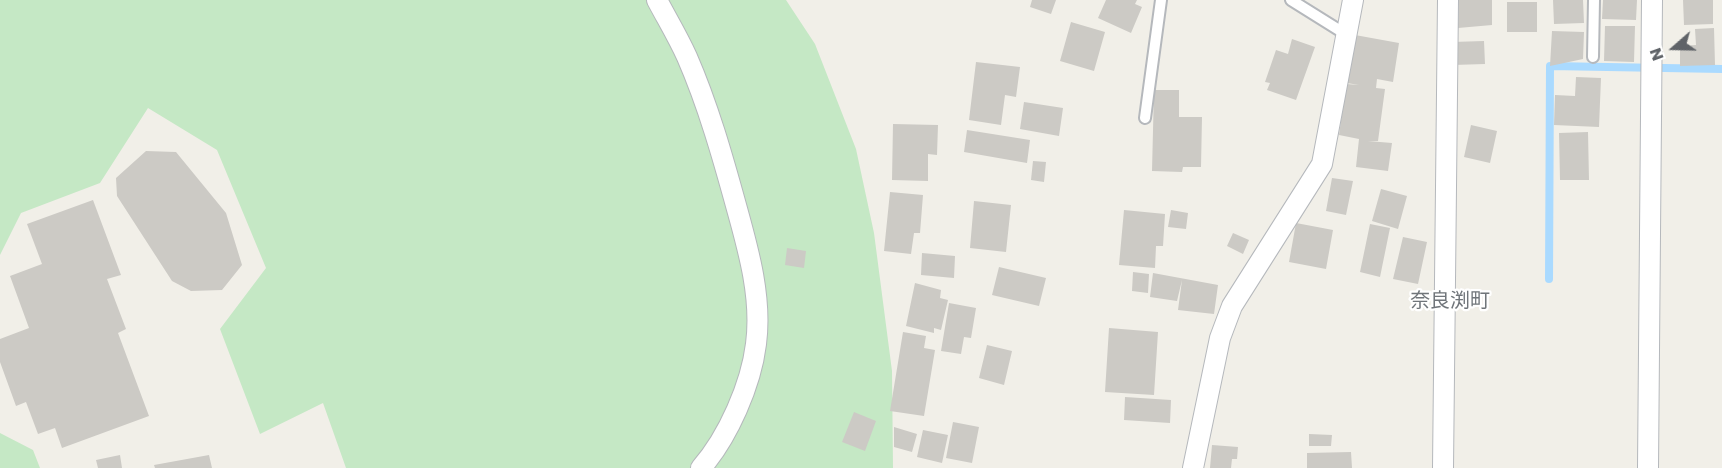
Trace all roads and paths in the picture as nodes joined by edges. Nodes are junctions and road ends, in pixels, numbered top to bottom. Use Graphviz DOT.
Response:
graph roads {
  1 [pos="657,0"];
  2 [pos="1161,0"];
  3 [pos="1291,0"];
  4 [pos="1353,0"];
  5 [pos="1448,0"];
  6 [pos="1594,0"];
  7 [pos="1652,0"];
  8 [pos="1347,35"];
  9 [pos="1593,57"];
  10 [pos="1145,118"];
  11 [pos="701,468"];
  12 [pos="1193,468"];
  13 [pos="1443,468"];
  14 [pos="1648,468"];
  1 -- 11 [label="street"];
  2 -- 10 [label="lane"];
  3 -- 8 [label="lane"];
  4 -- 8 [label="street"];
  5 -- 13 [label="street"];
  6 -- 9 [label="lane"];
  7 -- 14 [label="street"];
  8 -- 12 [label="street"];
}
